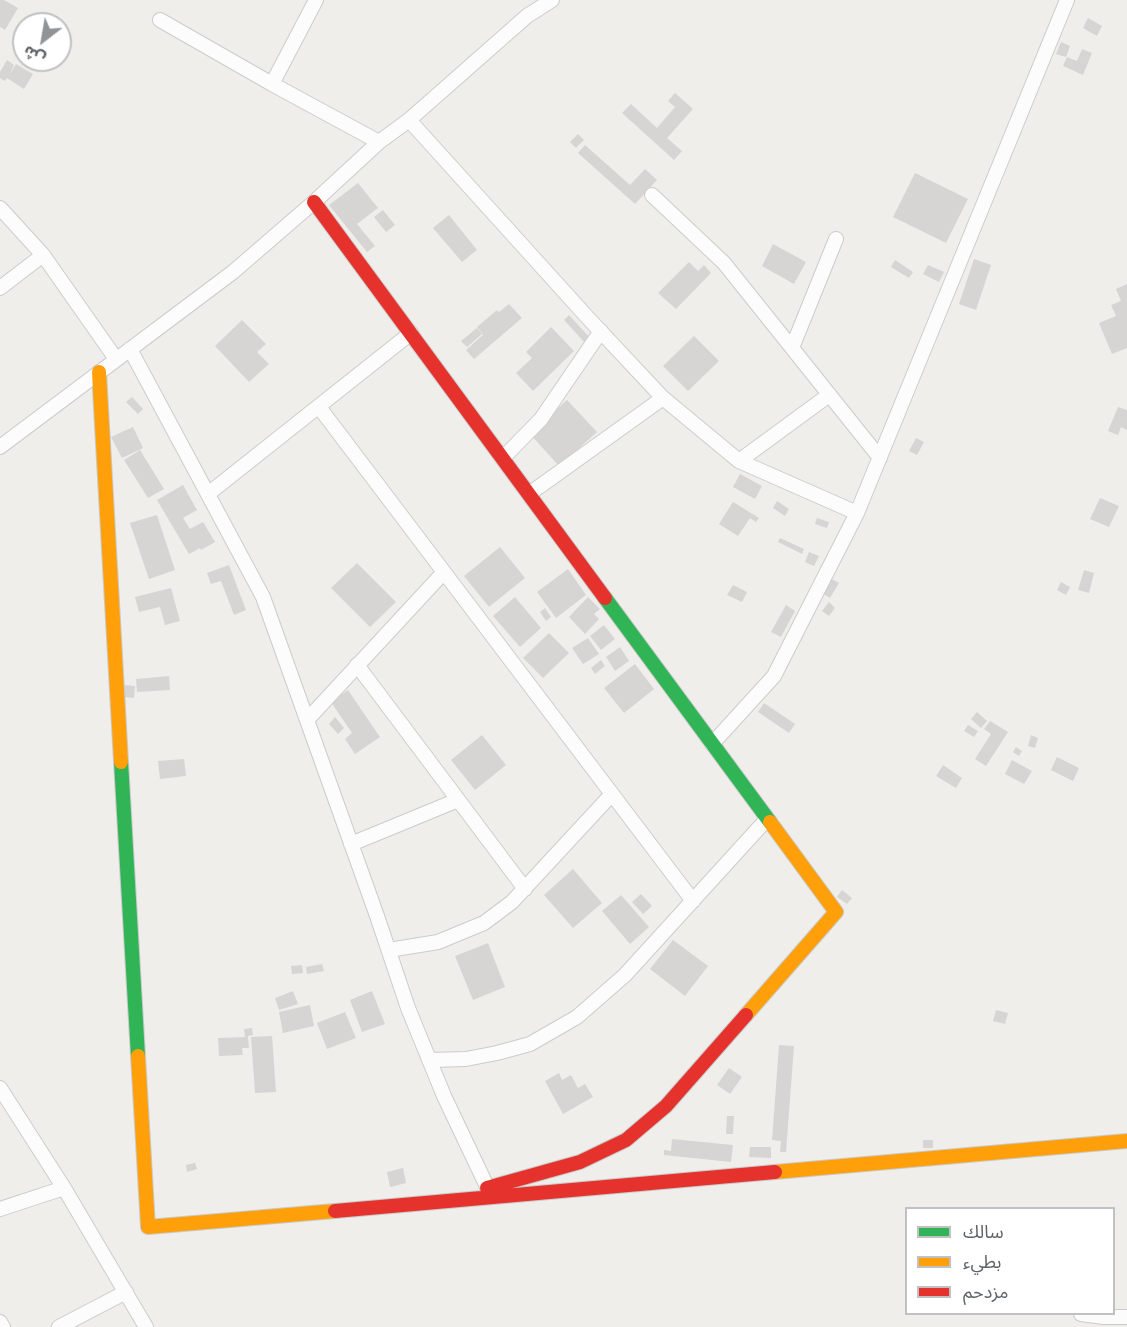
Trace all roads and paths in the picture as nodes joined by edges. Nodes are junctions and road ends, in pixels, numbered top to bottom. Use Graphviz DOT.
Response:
graph roads {
  1 [pos="316,0"];
  2 [pos="552,0"];
  3 [pos="1067,0"];
  4 [pos="538,6"];
  5 [pos="160,20"];
  6 [pos="272,84"];
  7 [pos="409,120"];
  8 [pos="379,142"];
  9 [pos="652,195"];
  10 [pos="314,202"];
  11 [pos="0,208"];
  12 [pos="836,239"];
  13 [pos="43,255"];
  14 [pos="0,288"];
  15 [pos="601,331"];
  16 [pos="411,333"];
  17 [pos="792,348"];
  18 [pos="130,349"];
  19 [pos="116,359"];
  20 [pos="99,372"];
  21 [pos="829,395"];
  22 [pos="663,398"];
  23 [pos="318,406"];
  24 [pos="0,447"];
  25 [pos="503,458"];
  26 [pos="880,458"];
  27 [pos="739,461"];
  28 [pos="208,494"];
  29 [pos="529,494"];
  30 [pos="858,513"];
  31 [pos="444,572"];
  32 [pos="357,666"];
  33 [pos="307,720"];
  34 [pos="712,744"];
  35 [pos="612,794"];
  36 [pos="458,800"];
  37 [pos="768,819"];
  38 [pos="351,844"];
  39 [pos="525,889"];
  40 [pos="693,901"];
  41 [pos="389,950"];
  42 [pos="429,1060"];
  43 [pos="0,1088"];
  44 [pos="1127,1141"];
  45 [pos="64,1188"];
  46 [pos="489,1192"];
  47 [pos="0,1209"];
  48 [pos="126,1292"];
  49 [pos="1089,1315"];
  50 [pos="1127,1317"];
  51 [pos="0,1322"];
  52 [pos="3,1327"];
  53 [pos="59,1327"];
  54 [pos="146,1327"];
  1 -- 6 [label="street"];
  2 -- 4 [label="street"];
  3 -- 26 [label="street"];
  4 -- 7 [label="street"];
  5 -- 6 [label="street"];
  6 -- 8 [label="street"];
  7 -- 8 [label="street"];
  7 -- 15 [label="street"];
  8 -- 10 [label="street"];
  9 -- 17 [label="street"];
  10 -- 16 [label="street"];
  10 -- 18 [label="street"];
  11 -- 13 [label="street"];
  12 -- 17 [label="street"];
  13 -- 14 [label="street"];
  13 -- 19 [label="street"];
  15 -- 22 [label="street"];
  15 -- 25 [label="street"];
  16 -- 23 [label="street"];
  16 -- 25 [label="street"];
  17 -- 21 [label="street"];
  18 -- 19 [label="street"];
  18 -- 28 [label="street"];
  19 -- 20 [label="street"];
  20 -- 24 [label="street"];
  20 -- 46 [label="street"];
  21 -- 26 [label="street"];
  21 -- 27 [label="street"];
  22 -- 27 [label="street"];
  22 -- 29 [label="street"];
  23 -- 28 [label="street"];
  23 -- 31 [label="street"];
  25 -- 29 [label="street"];
  26 -- 30 [label="street"];
  27 -- 30 [label="street"];
  28 -- 33 [label="street"];
  29 -- 34 [label="street"];
  30 -- 34 [label="street"];
  31 -- 32 [label="street"];
  31 -- 35 [label="street"];
  32 -- 33 [label="street"];
  32 -- 36 [label="street"];
  33 -- 38 [label="street"];
  34 -- 37 [label="street"];
  35 -- 39 [label="street"];
  35 -- 40 [label="street"];
  36 -- 38 [label="street"];
  36 -- 39 [label="street"];
  37 -- 40 [label="street"];
  37 -- 46 [label="street"];
  38 -- 41 [label="street"];
  39 -- 41 [label="street"];
  40 -- 42 [label="street"];
  41 -- 42 [label="street"];
  42 -- 46 [label="street"];
  43 -- 45 [label="street"];
  44 -- 46 [label="street"];
  45 -- 47 [label="street"];
  45 -- 48 [label="street"];
  48 -- 53 [label="street"];
  48 -- 54 [label="street"];
  49 -- 50 [label="street"];
  51 -- 52 [label="street"];
}
